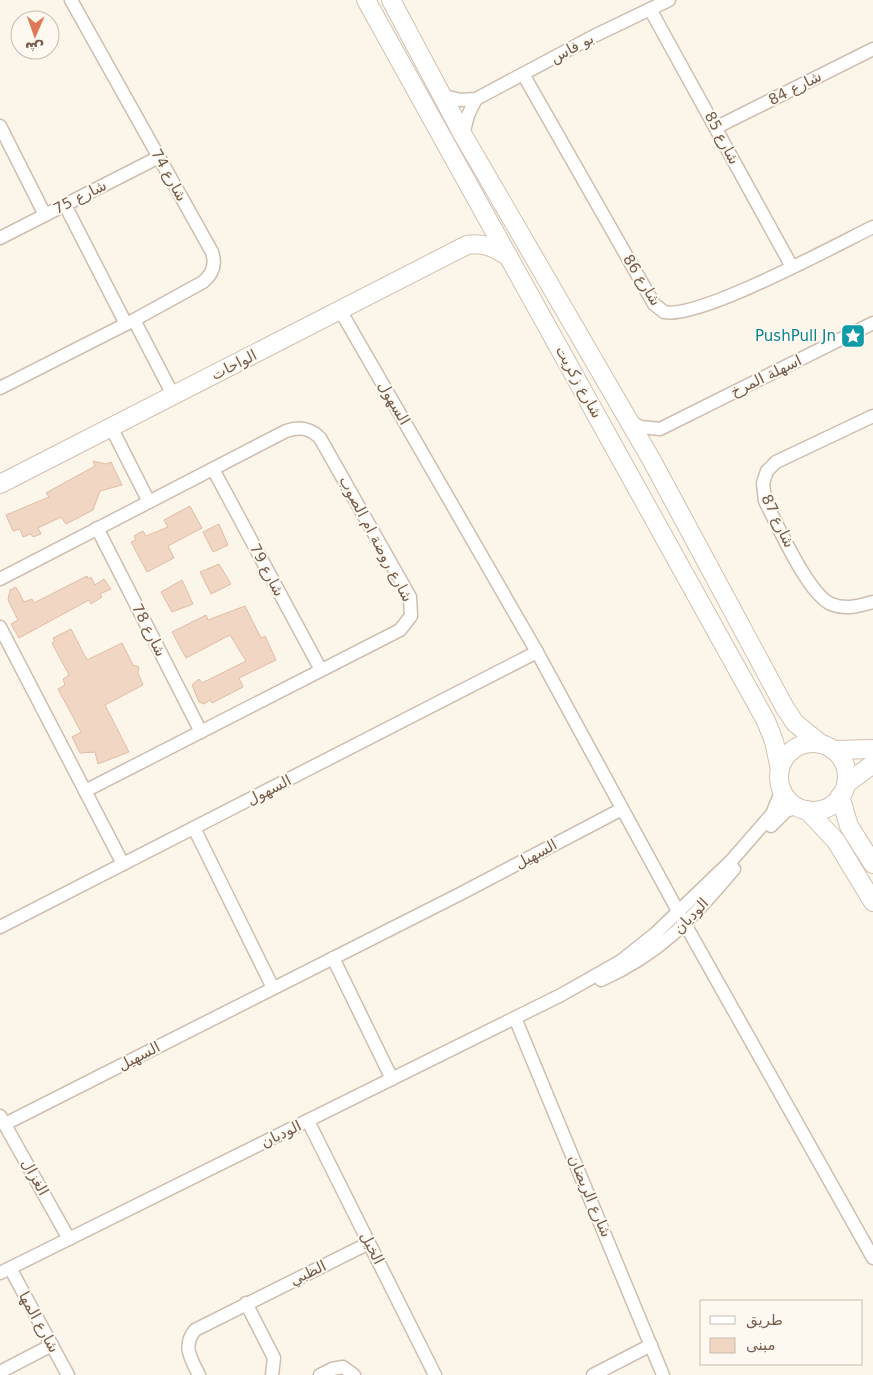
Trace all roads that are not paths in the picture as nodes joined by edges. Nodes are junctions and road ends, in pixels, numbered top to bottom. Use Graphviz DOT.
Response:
graph roads {
  1 [pos="71,0"];
  2 [pos="366,0"];
  3 [pos="390,0"];
  4 [pos="669,0"];
  5 [pos="650,9"];
  6 [pos="873,49"];
  7 [pos="523,74"];
  8 [pos="441,95"];
  9 [pos="476,100"];
  10 [pos="0,126"];
  11 [pos="717,127"];
  12 [pos="463,135"];
  13 [pos="159,157"];
  14 [pos="478,202"];
  15 [pos="65,205"];
  16 [pos="45,215"];
  17 [pos="873,227"];
  18 [pos="0,238"];
  19 [pos="467,246"];
  20 [pos="511,259"];
  21 [pos="792,267"];
  22 [pos="340,310"];
  23 [pos="130,322"];
  24 [pos="873,323"];
  25 [pos="0,388"];
  26 [pos="173,396"];
  27 [pos="630,422"];
  28 [pos="871,422"];
  29 [pos="111,427"];
  30 [pos="660,428"];
  31 [pos="650,459"];
  32 [pos="213,469"];
  33 [pos="0,484"];
  34 [pos="149,502"];
  35 [pos="97,528"];
  36 [pos="0,579"];
  37 [pos="873,602"];
  38 [pos="0,627"];
  39 [pos="537,652"];
  40 [pos="320,670"];
  41 [pos="201,732"];
  42 [pos="827,747"];
  43 [pos="873,749"];
  44 [pos="873,764"];
  45 [pos="780,769"];
  46 [pos="782,790"];
  47 [pos="843,790"];
  48 [pos="85,791"];
  49 [pos="802,808"];
  50 [pos="622,809"];
  51 [pos="194,828"];
  52 [pos="123,864"];
  53 [pos="873,864"];
  54 [pos="873,902"];
  55 [pos="678,911"];
  56 [pos="685,924"];
  57 [pos="0,927"];
  58 [pos="333,958"];
  59 [pos="274,988"];
  60 [pos="561,995"];
  61 [pos="515,1018"];
  62 [pos="392,1079"];
  63 [pos="2,1120"];
  64 [pos="308,1121"];
  65 [pos="69,1239"];
  66 [pos="369,1243"];
  67 [pos="873,1258"];
  68 [pos="5,1270"];
  69 [pos="246,1303"];
  70 [pos="52,1345"];
  71 [pos="651,1346"];
  72 [pos="0,1372"];
  73 [pos="68,1375"];
  74 [pos="199,1375"];
  75 [pos="272,1375"];
  76 [pos="320,1375"];
  77 [pos="354,1375"];
  78 [pos="435,1375"];
  79 [pos="593,1375"];
  80 [pos="663,1375"];
  1 -- 13 [label="street, شارع 74"];
  2 -- 14 [label="street, شارع زكريت"];
  3 -- 8 [label="street, شارع زكريت"];
  4 -- 5 [label="street, بو فاس"];
  5 -- 7 [label="street, بو فاس"];
  5 -- 11 [label="street, شارع 85"];
  6 -- 11 [label="street, شارع 84"];
  7 -- 9 [label="street, بو فاس"];
  7 -- 21 [label="street, شارع 86"];
  8 -- 9 [label="street"];
  8 -- 12 [label="street, شارع زكريت"];
  9 -- 12 [label="street"];
  10 -- 16 [label="street"];
  11 -- 21 [label="street, شارع 85"];
  12 -- 27 [label="street, شارع زكريت"];
  13 -- 15 [label="street, شارع 75"];
  13 -- 23 [label="street, شارع 74"];
  14 -- 19 [label="street"];
  14 -- 20 [label="street, شارع زكريت"];
  15 -- 16 [label="street, شارع 75"];
  15 -- 23 [label="street"];
  16 -- 18 [label="street, شارع 75"];
  17 -- 21 [label="street, شارع 86"];
  19 -- 20 [label="street, الواحات"];
  19 -- 22 [label="street, الواحات"];
  20 -- 45 [label="street, شارع زكريت"];
  22 -- 26 [label="street, الواحات"];
  22 -- 39 [label="street, السهول"];
  23 -- 25 [label="street, شارع 74"];
  23 -- 26 [label="street"];
  24 -- 30 [label="street, اسهلة المرخ"];
  26 -- 29 [label="street, الواحات"];
  27 -- 30 [label="street"];
  27 -- 31 [label="street, شارع زكريت"];
  28 -- 37 [label="street, شارع 87"];
  29 -- 33 [label="street, الواحات"];
  29 -- 34 [label="street"];
  30 -- 31 [label="street"];
  31 -- 42 [label="street, شارع زكريت"];
  32 -- 34 [label="street, شارع روضة ام الصوب"];
  32 -- 40 [label="street, شارع 79"];
  32 -- 40 [label="street, شارع روضة ام الصوب"];
  34 -- 35 [label="street, شارع روضة ام الصوب"];
  35 -- 36 [label="street, شارع روضة ام الصوب"];
  35 -- 41 [label="street, شارع 78"];
  38 -- 48 [label="street"];
  39 -- 50 [label="street, السهول"];
  39 -- 51 [label="street, السهول"];
  40 -- 41 [label="street, شارع روضة ام الصوب"];
  41 -- 48 [label="street, شارع روضة ام الصوب"];
  42 -- 43 [label="street"];
  42 -- 45 [label="street"];
  42 -- 47 [label="street"];
  44 -- 47 [label="street"];
  45 -- 46 [label="street"];
  46 -- 49 [label="street"];
  46 -- 55 [label="street, الوديان"];
  47 -- 49 [label="street"];
  47 -- 53 [label="street"];
  48 -- 52 [label="street"];
  49 -- 54 [label="street"];
  49 -- 56 [label="street, الوديان"];
  50 -- 55 [label="street"];
  50 -- 58 [label="street, السهيل"];
  51 -- 52 [label="street, السهول"];
  51 -- 59 [label="street"];
  52 -- 57 [label="street, السهول"];
  55 -- 56 [label="street"];
  55 -- 60 [label="street, الوديان"];
  56 -- 60 [label="street, الوديان"];
  56 -- 67 [label="street"];
  58 -- 59 [label="street, السهيل"];
  58 -- 62 [label="street"];
  59 -- 63 [label="street, السهيل"];
  60 -- 61 [label="street, الوديان"];
  61 -- 62 [label="street, الوديان"];
  61 -- 71 [label="street, شارع الريضان"];
  62 -- 64 [label="street, الوديان"];
  63 -- 65 [label="street, الغزال"];
  64 -- 65 [label="street, الوديان"];
  64 -- 66 [label="street, الخيل"];
  65 -- 68 [label="street, الوديان"];
  66 -- 69 [label="street, الظبي"];
  66 -- 78 [label="street, الخيل"];
  68 -- 70 [label="street, شارع المها"];
  69 -- 74 [label="street, الظبي"];
  69 -- 75 [label="street"];
  70 -- 72 [label="street"];
  70 -- 73 [label="street, شارع المها"];
  71 -- 79 [label="street"];
  71 -- 80 [label="street, شارع الريضان"];
  76 -- 77 [label="street"];
}
